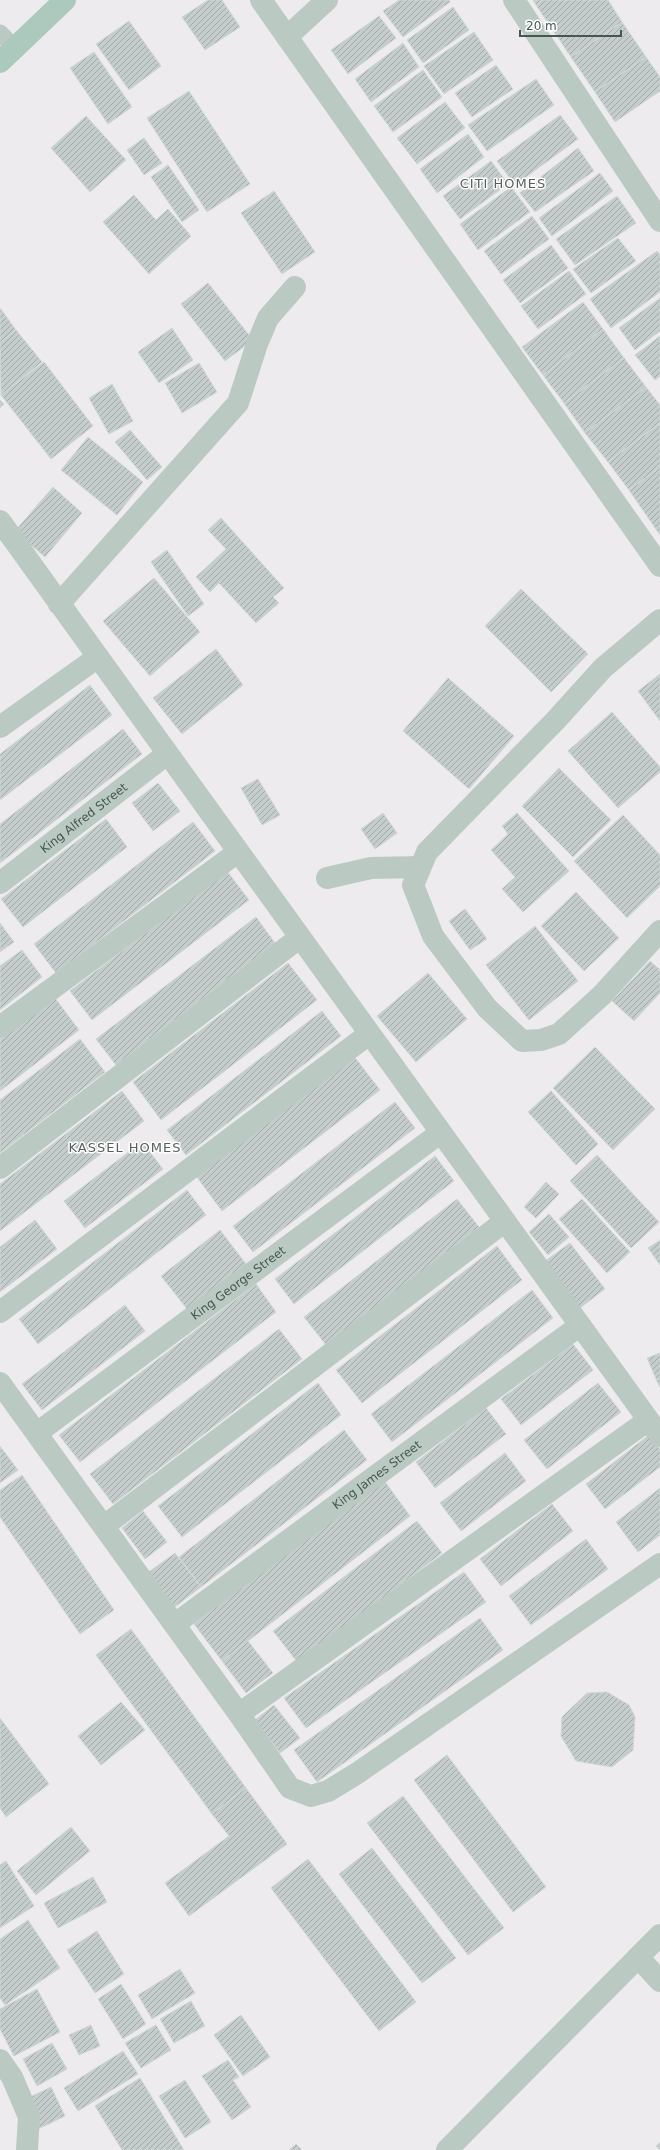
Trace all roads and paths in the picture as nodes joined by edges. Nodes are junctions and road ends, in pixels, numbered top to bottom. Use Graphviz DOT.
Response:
graph roads {
  1 [pos="65,0"];
  2 [pos="261,0"];
  3 [pos="327,0"];
  4 [pos="514,0"];
  5 [pos="287,37"];
  6 [pos="5,48"];
  7 [pos="660,221"];
  8 [pos="295,287"];
  9 [pos="0,521"];
  10 [pos="660,566"];
  11 [pos="59,604"];
  12 [pos="660,620"];
  13 [pos="98,658"];
  14 [pos="0,727"];
  15 [pos="167,754"];
  16 [pos="238,852"];
  17 [pos="420,867"];
  18 [pos="327,878"];
  19 [pos="0,883"];
  20 [pos="660,931"];
  21 [pos="299,938"];
  22 [pos="0,1027"];
  23 [pos="369,1034"];
  24 [pos="440,1133"];
  25 [pos="0,1168"];
  26 [pos="504,1222"];
  27 [pos="0,1312"];
  28 [pos="579,1326"];
  29 [pos="0,1383"];
  30 [pos="654,1429"];
  31 [pos="37,1433"];
  32 [pos="104,1526"];
  33 [pos="660,1564"];
  34 [pos="175,1624"];
  35 [pos="239,1714"];
  36 [pos="660,1935"];
  37 [pos="638,1957"];
  38 [pos="660,1981"];
  39 [pos="0,2060"];
  40 [pos="455,2148"];
  41 [pos="27,2150"];
  1 -- 6 [label="main road"];
  2 -- 5 [label="street"];
  3 -- 5 [label="street"];
  4 -- 7 [label="street"];
  5 -- 10 [label="street"];
  8 -- 11 [label="street"];
  9 -- 11 [label="street"];
  11 -- 13 [label="street"];
  12 -- 17 [label="street"];
  13 -- 14 [label="street"];
  13 -- 15 [label="street"];
  15 -- 16 [label="street"];
  15 -- 19 [label="street, King Alfred Street"];
  16 -- 21 [label="street"];
  16 -- 22 [label="street"];
  17 -- 18 [label="street"];
  17 -- 20 [label="street"];
  21 -- 23 [label="street"];
  21 -- 25 [label="street"];
  23 -- 24 [label="street"];
  23 -- 27 [label="street"];
  24 -- 26 [label="street"];
  24 -- 31 [label="street, King George Street"];
  26 -- 28 [label="street"];
  26 -- 32 [label="street"];
  28 -- 30 [label="street"];
  28 -- 34 [label="street, King James Street"];
  29 -- 31 [label="street"];
  30 -- 35 [label="street"];
  31 -- 32 [label="street"];
  32 -- 34 [label="street"];
  33 -- 35 [label="street"];
  34 -- 35 [label="street"];
  36 -- 37 [label="street"];
  37 -- 38 [label="street"];
  37 -- 40 [label="street"];
  39 -- 41 [label="street"];
}
